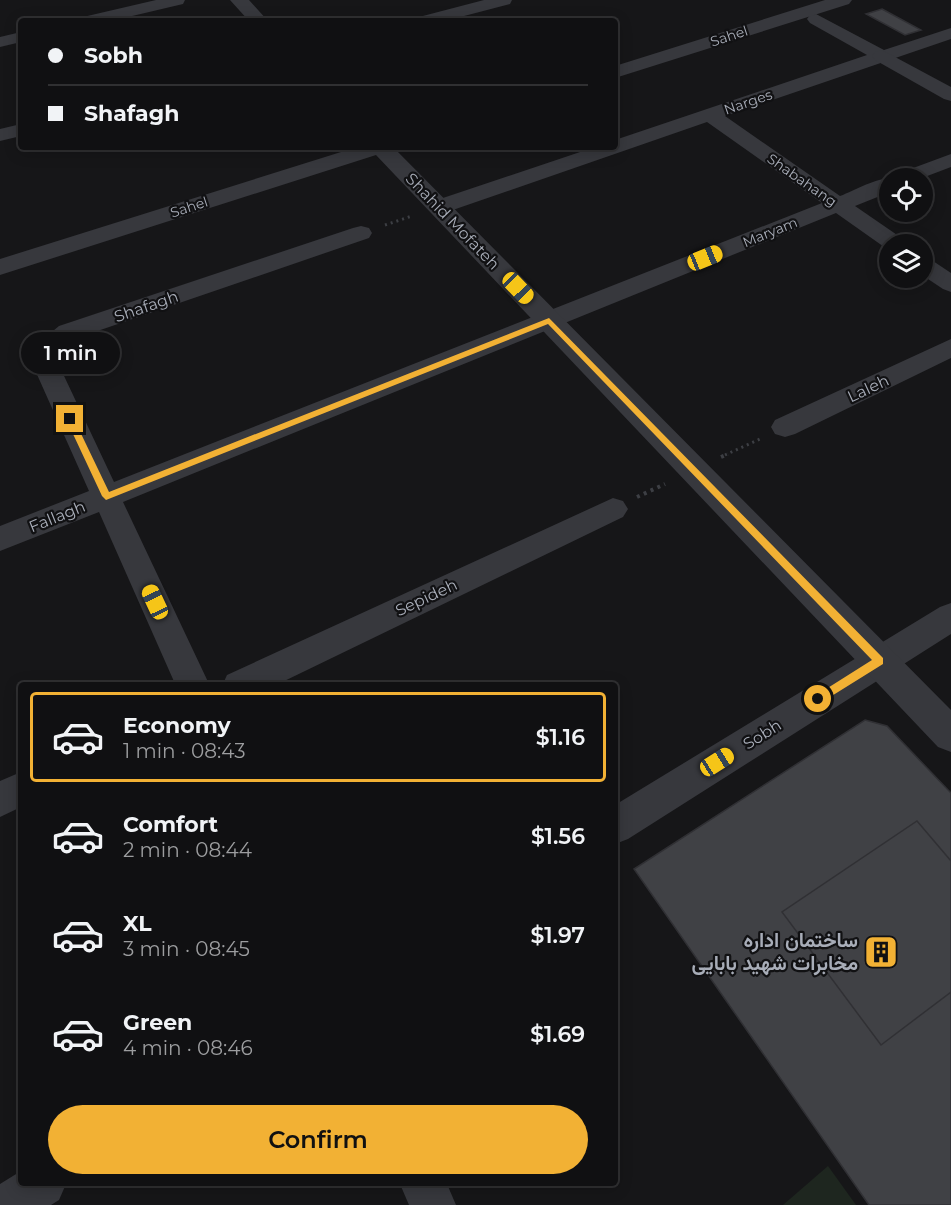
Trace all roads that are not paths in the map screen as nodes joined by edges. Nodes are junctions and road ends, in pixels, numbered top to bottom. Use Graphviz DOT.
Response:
graph roads {
  1 [pos="177,0"];
  2 [pos="239,0"];
  3 [pos="504,0"];
  4 [pos="843,0"];
  5 [pos="768,6"];
  6 [pos="787,9"];
  7 [pos="811,15"];
  8 [pos="102,18"];
  9 [pos="256,18"];
  10 [pos="436,18"];
  11 [pos="951,33"];
  12 [pos="18,38"];
  13 [pos="0,42"];
  14 [pos="882,56"];
  15 [pos="618,71"];
  16 [pos="951,95"];
  17 [pos="710,115"];
  18 [pos="18,131"];
  19 [pos="0,135"];
  20 [pos="618,146"];
  21 [pos="370,150"];
  22 [pos="383,150"];
  23 [pos="606,150"];
  24 [pos="951,160"];
  25 [pos="930,168"];
  26 [pos="879,188"];
  27 [pos="838,205"];
  28 [pos="440,207"];
  29 [pos="362,233"];
  30 [pos="880,234"];
  31 [pos="0,267"];
  32 [pos="933,272"];
  33 [pos="951,284"];
  34 [pos="549,320"];
  35 [pos="951,348"];
  36 [pos="785,427"];
  37 [pos="106,496"];
  38 [pos="613,509"];
  39 [pos="0,539"];
  40 [pos="951,617"];
  41 [pos="879,661"];
  42 [pos="191,682"];
  43 [pos="247,682"];
  44 [pos="951,735"];
  45 [pos="18,790"];
  46 [pos="0,799"];
  47 [pos="618,824"];
  48 [pos="40,1186"];
  49 [pos="424,1186"];
  50 [pos="8,1205"];
  51 [pos="433,1205"];
  1 -- 8 [label="street"];
  2 -- 9 [label="street"];
  3 -- 10 [label="street"];
  4 -- 7 [label="street, Sahel"];
  5 -- 6 [label="street"];
  6 -- 7 [label="street, Sahel"];
  6 -- 15 [label="street, Sahel"];
  7 -- 14 [label="street"];
  11 -- 14 [label="street, Narges"];
  12 -- 13 [label="street"];
  14 -- 16 [label="street"];
  14 -- 17 [label="street, Narges"];
  17 -- 20 [label="street, Narges"];
  17 -- 27 [label="street, Shabahang"];
  18 -- 19 [label="street"];
  21 -- 31 [label="street, Sahel"];
  22 -- 28 [label="street, Shahid Mofateh"];
  23 -- 28 [label="street, Narges"];
  24 -- 25 [label="street"];
  26 -- 27 [label="street, Maryam"];
  27 -- 30 [label="street, Shabahang"];
  27 -- 34 [label="street, Maryam"];
  28 -- 34 [label="street, Shahid Mofateh"];
  29 -- 37 [label="street, Shafagh"];
  32 -- 33 [label="street"];
  34 -- 37 [label="street, Fallagh"];
  34 -- 41 [label="street, Shahid Mofateh"];
  35 -- 36 [label="street, Laleh"];
  37 -- 39 [label="street, Fallagh"];
  37 -- 42 [label="street, Shafagh"];
  38 -- 43 [label="street, Sepideh"];
  40 -- 41 [label="street, Sobh"];
  41 -- 44 [label="street, Shahid Mofateh"];
  41 -- 47 [label="street, Sobh"];
  45 -- 46 [label="street"];
  48 -- 50 [label="street"];
  49 -- 51 [label="street"];
}
